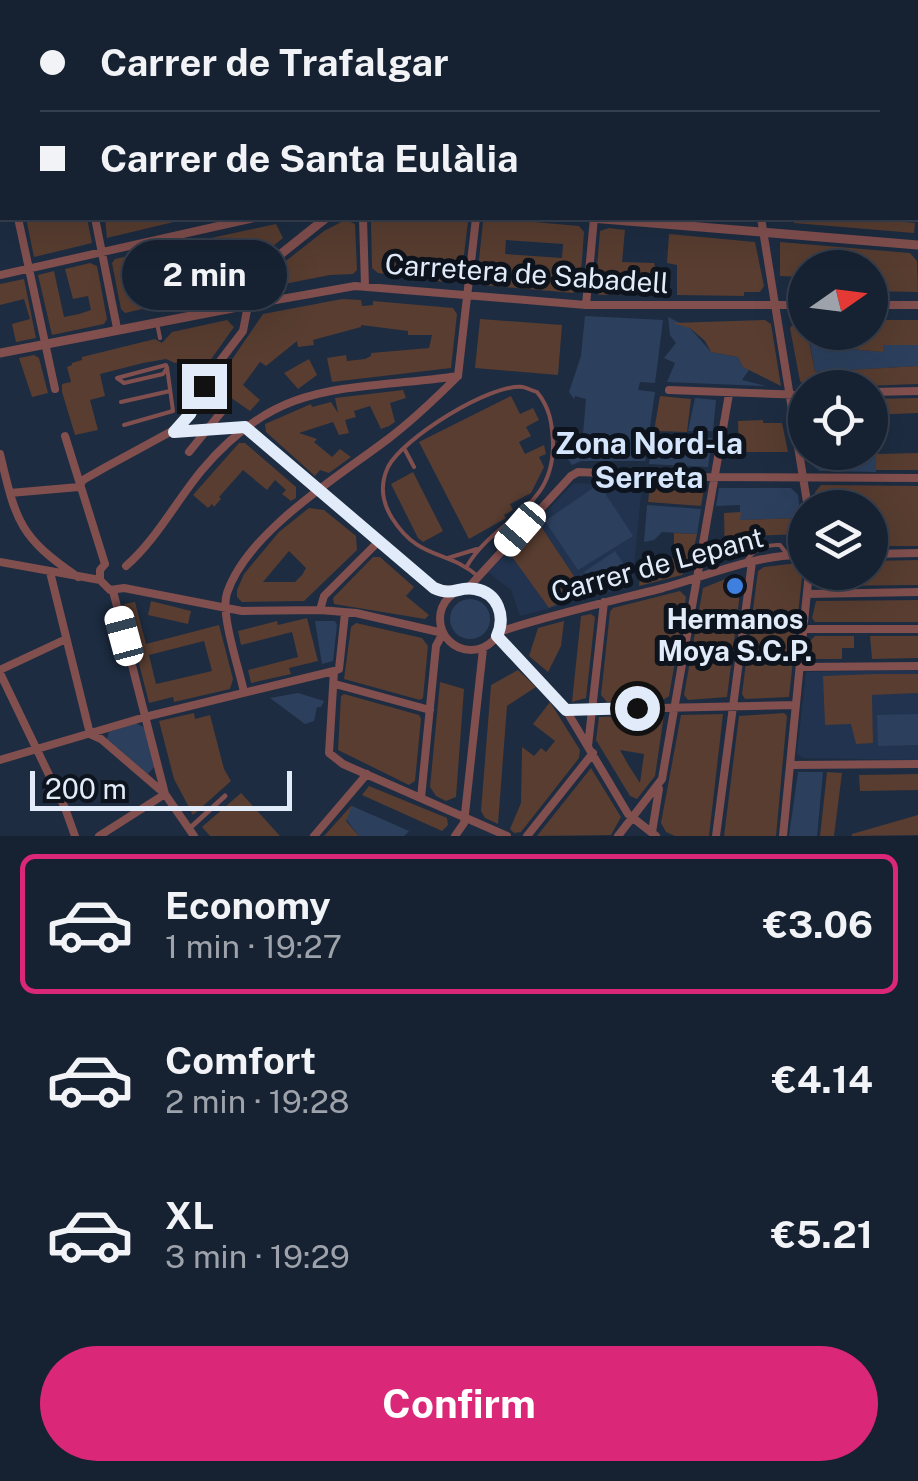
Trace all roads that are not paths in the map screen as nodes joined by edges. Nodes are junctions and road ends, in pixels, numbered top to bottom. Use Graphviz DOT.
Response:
graph roads {
  1 [pos="0,152"];
  2 [pos="0,160"];
  3 [pos="18,220"];
  4 [pos="95,220"];
  5 [pos="324,220"];
  6 [pos="363,220"];
  7 [pos="476,220"];
  8 [pos="592,220"];
  9 [pos="620,220"];
  10 [pos="761,220"];
  11 [pos="218,221"];
  12 [pos="763,230"];
  13 [pos="918,245"];
  14 [pos="102,251"];
  15 [pos="29,268"];
  16 [pos="0,274"];
  17 [pos="365,286"];
  18 [pos="469,296"];
  19 [pos="248,304"];
  20 [pos="586,305"];
  21 [pos="888,305"];
  22 [pos="918,305"];
  23 [pos="776,306"];
  24 [pos="788,306"];
  25 [pos="157,320"];
  26 [pos="118,328"];
  27 [pos="160,338"];
  28 [pos="46,342"];
  29 [pos="0,353"];
  30 [pos="166,365"];
  31 [pos="788,374"];
  32 [pos="458,376"];
  33 [pos="440,382"];
  34 [pos="55,390"];
  35 [pos="668,390"];
  36 [pos="918,391"];
  37 [pos="170,392"];
  38 [pos="888,392"];
  39 [pos="439,394"];
  40 [pos="729,394"];
  41 [pos="788,396"];
  42 [pos="121,402"];
  43 [pos="227,406"];
  44 [pos="124,425"];
  45 [pos="245,427"];
  46 [pos="174,432"];
  47 [pos="206,432"];
  48 [pos="65,436"];
  49 [pos="404,448"];
  50 [pos="189,452"];
  51 [pos="0,454"];
  52 [pos="414,467"];
  53 [pos="802,470"];
  54 [pos="713,477"];
  55 [pos="803,478"];
  56 [pos="918,478"];
  57 [pos="80,486"];
  58 [pos="320,490"];
  59 [pos="805,490"];
  60 [pos="10,493"];
  61 [pos="378,541"];
  62 [pos="477,549"];
  63 [pos="918,553"];
  64 [pos="788,554"];
  65 [pos="888,554"];
  66 [pos="447,559"];
  67 [pos="0,562"];
  68 [pos="749,563"];
  69 [pos="105,564"];
  70 [pos="467,566"];
  71 [pos="50,572"];
  72 [pos="78,577"];
  73 [pos="127,577"];
  74 [pos="479,577"];
  75 [pos="698,578"];
  76 [pos="100,580"];
  77 [pos="434,588"];
  78 [pos="468,588"];
  79 [pos="807,590"];
  80 [pos="113,591"];
  81 [pos="918,592"];
  82 [pos="452,594"];
  83 [pos="807,594"];
  84 [pos="604,602"];
  85 [pos="226,607"];
  86 [pos="442,607"];
  87 [pos="320,610"];
  88 [pos="345,613"];
  89 [pos="440,619"];
  90 [pos="502,622"];
  91 [pos="520,624"];
  92 [pos="419,628"];
  93 [pos="804,629"];
  94 [pos="918,629"];
  95 [pos="443,633"];
  96 [pos="498,634"];
  97 [pos="66,639"];
  98 [pos="486,647"];
  99 [pos="514,654"];
  100 [pos="801,666"];
  101 [pos="918,666"];
  102 [pos="334,671"];
  103 [pos="0,672"];
  104 [pos="335,684"];
  105 [pos="244,692"];
  106 [pos="796,705"];
  107 [pos="735,706"];
  108 [pos="592,708"];
  109 [pos="674,708"];
  110 [pos="430,710"];
  111 [pos="566,710"];
  112 [pos="144,717"];
  113 [pos="90,734"];
  114 [pos="38,749"];
  115 [pos="590,749"];
  116 [pos="0,760"];
  117 [pos="918,764"];
  118 [pos="790,765"];
  119 [pos="367,774"];
  120 [pos="659,784"];
  121 [pos="165,794"];
  122 [pos="225,796"];
  123 [pos="421,798"];
  124 [pos="465,817"];
  125 [pos="632,818"];
  126 [pos="192,833"];
  127 [pos="654,834"];
  128 [pos="76,836"];
  129 [pos="99,836"];
  130 [pos="314,836"];
  131 [pos="454,836"];
  132 [pos="507,836"];
  133 [pos="527,836"];
  134 [pos="618,836"];
  135 [pos="716,836"];
  136 [pos="783,836"];
  1 -- 2 [label="street"];
  3 -- 15 [label="street"];
  4 -- 14 [label="street"];
  5 -- 19 [label="street"];
  6 -- 17 [label="street"];
  7 -- 18 [label="street"];
  8 -- 20 [label="street"];
  9 -- 12 [label="street"];
  10 -- 12 [label="street"];
  11 -- 14 [label="street"];
  12 -- 13 [label="street"];
  12 -- 23 [label="street"];
  14 -- 15 [label="street"];
  14 -- 26 [label="street"];
  15 -- 16 [label="street"];
  15 -- 28 [label="street"];
  17 -- 18 [label="street, Carretera de Sabadell"];
  17 -- 19 [label="street, Carretera de Sabadell"];
  18 -- 20 [label="street, Carretera de Sabadell"];
  18 -- 32 [label="street"];
  19 -- 25 [label="street"];
  19 -- 46 [label="street"];
  20 -- 23 [label="street, Carretera de Sabadell"];
  21 -- 22 [label="street"];
  23 -- 24 [label="street, Carretera de Sabadell"];
  23 -- 31 [label="street"];
  25 -- 26 [label="street"];
  25 -- 27 [label="lane"];
  26 -- 28 [label="street"];
  28 -- 29 [label="street"];
  28 -- 34 [label="street"];
  30 -- 30 [label="lane"];
  30 -- 37 [label="lane"];
  32 -- 33 [label="street"];
  32 -- 39 [label="street"];
  33 -- 39 [label="street"];
  33 -- 45 [label="street"];
  35 -- 40 [label="street"];
  36 -- 38 [label="street"];
  37 -- 42 [label="lane"];
  37 -- 44 [label="lane"];
  39 -- 58 [label="street"];
  40 -- 41 [label="street"];
  40 -- 54 [label="street"];
  43 -- 47 [label="street"];
  45 -- 47 [label="street"];
  45 -- 58 [label="street"];
  45 -- 73 [label="street"];
  46 -- 47 [label="street"];
  46 -- 57 [label="street"];
  47 -- 50 [label="street"];
  48 -- 57 [label="street"];
  49 -- 52 [label="lane"];
  49 -- 62 [label="lane"];
  49 -- 66 [label="lane"];
  51 -- 60 [label="street"];
  53 -- 55 [label="street"];
  54 -- 55 [label="street"];
  54 -- 74 [label="street"];
  54 -- 75 [label="street"];
  55 -- 56 [label="street"];
  55 -- 59 [label="street"];
  57 -- 60 [label="street"];
  57 -- 69 [label="street"];
  58 -- 61 [label="street"];
  58 -- 85 [label="street"];
  60 -- 72 [label="street"];
  61 -- 77 [label="street"];
  61 -- 87 [label="street"];
  62 -- 66 [label="lane"];
  62 -- 70 [label="lane"];
  63 -- 65 [label="street"];
  64 -- 68 [label="street, Carrer de Lepant"];
  66 -- 70 [label="lane"];
  67 -- 71 [label="street"];
  68 -- 75 [label="street, Carrer de Lepant"];
  68 -- 107 [label="street"];
  69 -- 73 [label="street"];
  69 -- 76 [label="street"];
  70 -- 74 [label="lane"];
  71 -- 72 [label="street"];
  71 -- 97 [label="street"];
  72 -- 76 [label="street"];
  73 -- 80 [label="street"];
  73 -- 85 [label="street"];
  74 -- 78 [label="street"];
  75 -- 84 [label="street, Carrer de Lepant"];
  75 -- 109 [label="street"];
  76 -- 80 [label="street"];
  77 -- 82 [label="street"];
  77 -- 86 [label="street"];
  78 -- 82 [label="street"];
  78 -- 90 [label="street"];
  79 -- 83 [label="street"];
  80 -- 112 [label="street"];
  81 -- 83 [label="street"];
  82 -- 86 [label="street"];
  83 -- 93 [label="street"];
  84 -- 91 [label="street, Carrer de Lepant"];
  84 -- 108 [label="street"];
  85 -- 87 [label="street"];
  85 -- 105 [label="street"];
  86 -- 89 [label="street"];
  87 -- 88 [label="street"];
  88 -- 92 [label="street"];
  88 -- 102 [label="street"];
  89 -- 92 [label="street"];
  89 -- 95 [label="street"];
  90 -- 91 [label="street, Carrer de Lepant"];
  90 -- 96 [label="street"];
  91 -- 96 [label="street, Carrer de Lepant"];
  92 -- 95 [label="street"];
  93 -- 94 [label="street"];
  93 -- 100 [label="street"];
  95 -- 98 [label="street"];
  95 -- 110 [label="street"];
  96 -- 98 [label="street"];
  96 -- 99 [label="street"];
  97 -- 103 [label="street"];
  97 -- 113 [label="street"];
  98 -- 99 [label="street"];
  98 -- 124 [label="street"];
  99 -- 111 [label="street"];
  100 -- 101 [label="street"];
  100 -- 106 [label="street"];
  102 -- 104 [label="street"];
  102 -- 105 [label="street"];
  103 -- 114 [label="street"];
  104 -- 110 [label="street"];
  104 -- 119 [label="street"];
  105 -- 112 [label="street"];
  106 -- 107 [label="street"];
  106 -- 118 [label="street"];
  107 -- 109 [label="street"];
  107 -- 135 [label="street"];
  108 -- 109 [label="street"];
  108 -- 111 [label="street"];
  108 -- 115 [label="street"];
  109 -- 120 [label="street"];
  110 -- 123 [label="street"];
  111 -- 115 [label="street"];
  112 -- 113 [label="street"];
  112 -- 121 [label="street"];
  113 -- 114 [label="street"];
  113 -- 121 [label="street"];
  114 -- 116 [label="street"];
  114 -- 128 [label="street"];
  115 -- 125 [label="street"];
  115 -- 133 [label="street"];
  117 -- 118 [label="street"];
  118 -- 136 [label="street"];
  119 -- 123 [label="street"];
  119 -- 130 [label="street"];
  120 -- 125 [label="street"];
  120 -- 127 [label="street"];
  121 -- 126 [label="street"];
  121 -- 129 [label="street"];
  122 -- 126 [label="street"];
  123 -- 124 [label="street"];
  124 -- 131 [label="street"];
  124 -- 132 [label="street"];
  125 -- 127 [label="street"];
  125 -- 134 [label="street"];
}
